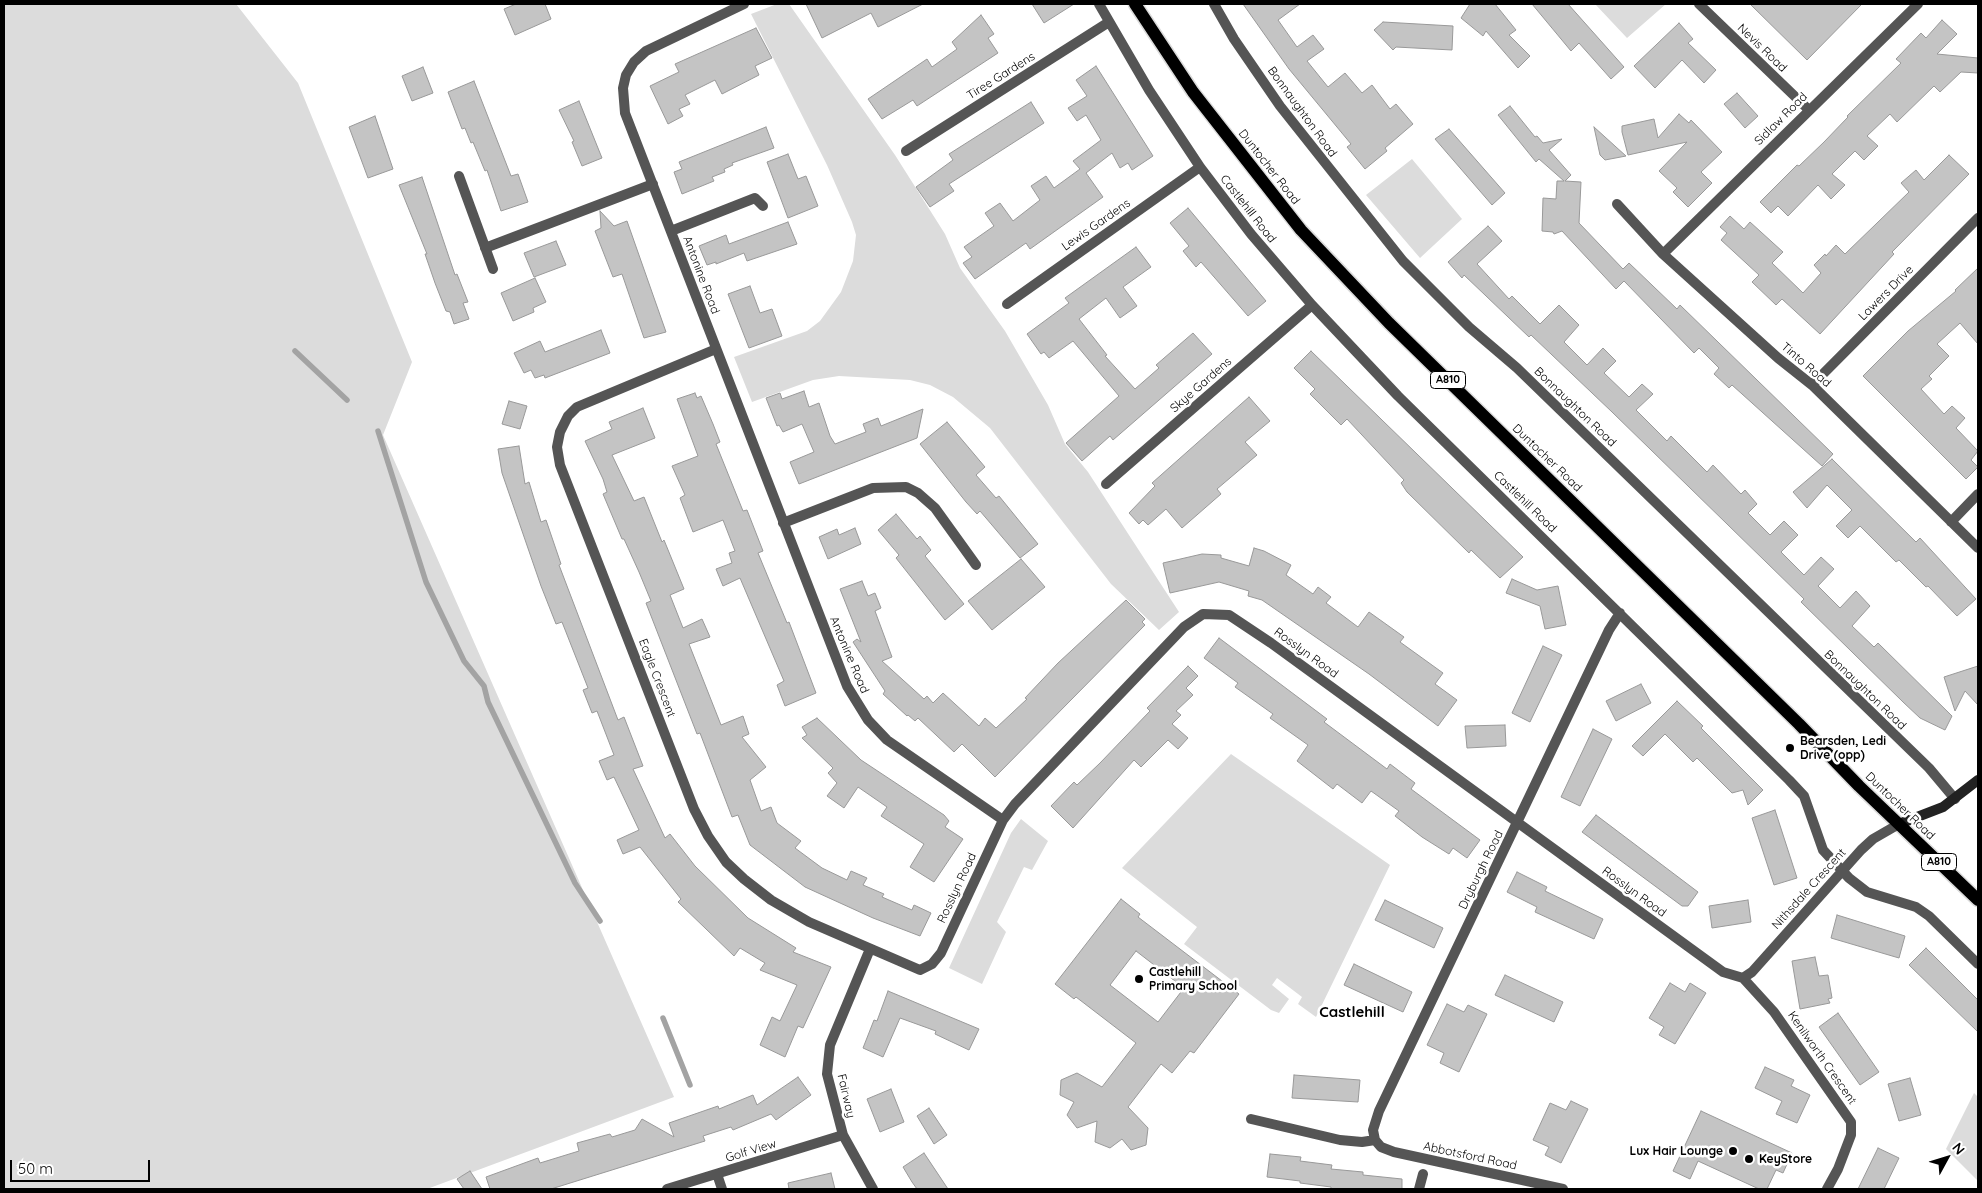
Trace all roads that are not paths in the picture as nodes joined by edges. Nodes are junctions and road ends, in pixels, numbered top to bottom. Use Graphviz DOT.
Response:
graph roads {
  1 [pos="744,4"];
  2 [pos="1099,4"];
  3 [pos="1135,4"];
  4 [pos="1214,4"];
  5 [pos="1698,4"];
  6 [pos="1918,4"];
  7 [pos="1109,22"];
  8 [pos="1809,110"];
  9 [pos="906,151"];
  10 [pos="1200,167"];
  11 [pos="459,176"];
  12 [pos="653,184"];
  13 [pos="1617,204"];
  14 [pos="763,206"];
  15 [pos="1978,218"];
  16 [pos="671,231"];
  17 [pos="485,248"];
  18 [pos="1663,254"];
  19 [pos="493,269"];
  20 [pos="1007,304"];
  21 [pos="1312,305"];
  22 [pos="716,349"];
  23 [pos="1812,385"];
  24 [pos="1106,484"];
  25 [pos="1978,494"];
  26 [pos="1951,522"];
  27 [pos="783,523"];
  28 [pos="1978,548"];
  29 [pos="976,565"];
  30 [pos="1620,613"];
  31 [pos="1978,780"];
  32 [pos="1955,799"];
  33 [pos="1003,820"];
  34 [pos="1518,823"];
  35 [pos="1899,824"];
  36 [pos="1842,871"];
  37 [pos="1978,900"];
  38 [pos="870,949"];
  39 [pos="941,953"];
  40 [pos="1978,964"];
  41 [pos="1743,978"];
  42 [pos="1251,1119"];
  43 [pos="843,1135"];
  44 [pos="1375,1140"];
  45 [pos="717,1174"];
  46 [pos="1423,1174"];
  47 [pos="667,1189"];
  48 [pos="722,1189"];
  49 [pos="873,1189"];
  50 [pos="1420,1189"];
  51 [pos="1563,1189"];
  52 [pos="1827,1189"];
  1 -- 12 [label="street, Antonine Road"];
  2 -- 7 [label="street, Castlehill Road"];
  3 -- 35 [label="main road, Duntocher Road / A810"];
  4 -- 32 [label="street, Bonnaughton Road"];
  5 -- 8 [label="street, Nevis Road"];
  6 -- 8 [label="street, Sidlaw Road"];
  7 -- 9 [label="street, Tiree Gardens"];
  7 -- 10 [label="street, Castlehill Road"];
  8 -- 18 [label="street, Sidlaw Road"];
  10 -- 20 [label="street, Lewis Gardens"];
  10 -- 21 [label="street, Castlehill Road"];
  11 -- 17 [label="street"];
  12 -- 16 [label="street, Antonine Road"];
  12 -- 17 [label="street"];
  13 -- 18 [label="street, Tinto Road"];
  14 -- 16 [label="street, Antonine Road"];
  15 -- 23 [label="street, Lawers Drive"];
  16 -- 22 [label="street, Antonine Road"];
  17 -- 19 [label="street"];
  18 -- 23 [label="street, Tinto Road"];
  21 -- 24 [label="street, Skye Gardens"];
  21 -- 30 [label="street, Castlehill Road"];
  22 -- 27 [label="street, Antonine Road"];
  22 -- 38 [label="street, Eagle Crescent"];
  23 -- 26 [label="street, Tinto Road"];
  25 -- 26 [label="street"];
  26 -- 28 [label="street, Tinto Road"];
  27 -- 29 [label="street"];
  27 -- 33 [label="street, Antonine Road"];
  30 -- 34 [label="street, Dryburgh Road"];
  30 -- 36 [label="street, Castlehill Road"];
  31 -- 32 [label="street"];
  32 -- 35 [label="street"];
  33 -- 34 [label="street, Rosslyn Road"];
  33 -- 39 [label="street, Rosslyn Road"];
  34 -- 41 [label="street, Rosslyn Road"];
  34 -- 44 [label="street, Dryburgh Road"];
  35 -- 36 [label="street, Nithsdale Crescent"];
  35 -- 37 [label="main road, Duntocher Road / A810"];
  36 -- 40 [label="street, Castlehill Road"];
  36 -- 41 [label="street, Nithsdale Crescent"];
  38 -- 39 [label="street, Eagle Crescent"];
  38 -- 43 [label="street, Fairway"];
  41 -- 52 [label="street, Kenilworth Crescent"];
  42 -- 44 [label="street"];
  43 -- 45 [label="street, Golf View"];
  43 -- 49 [label="street, Fairway"];
  44 -- 51 [label="street, Abbotsford Road"];
  45 -- 47 [label="street, Golf View"];
  45 -- 48 [label="street"];
  46 -- 50 [label="street"];
}
